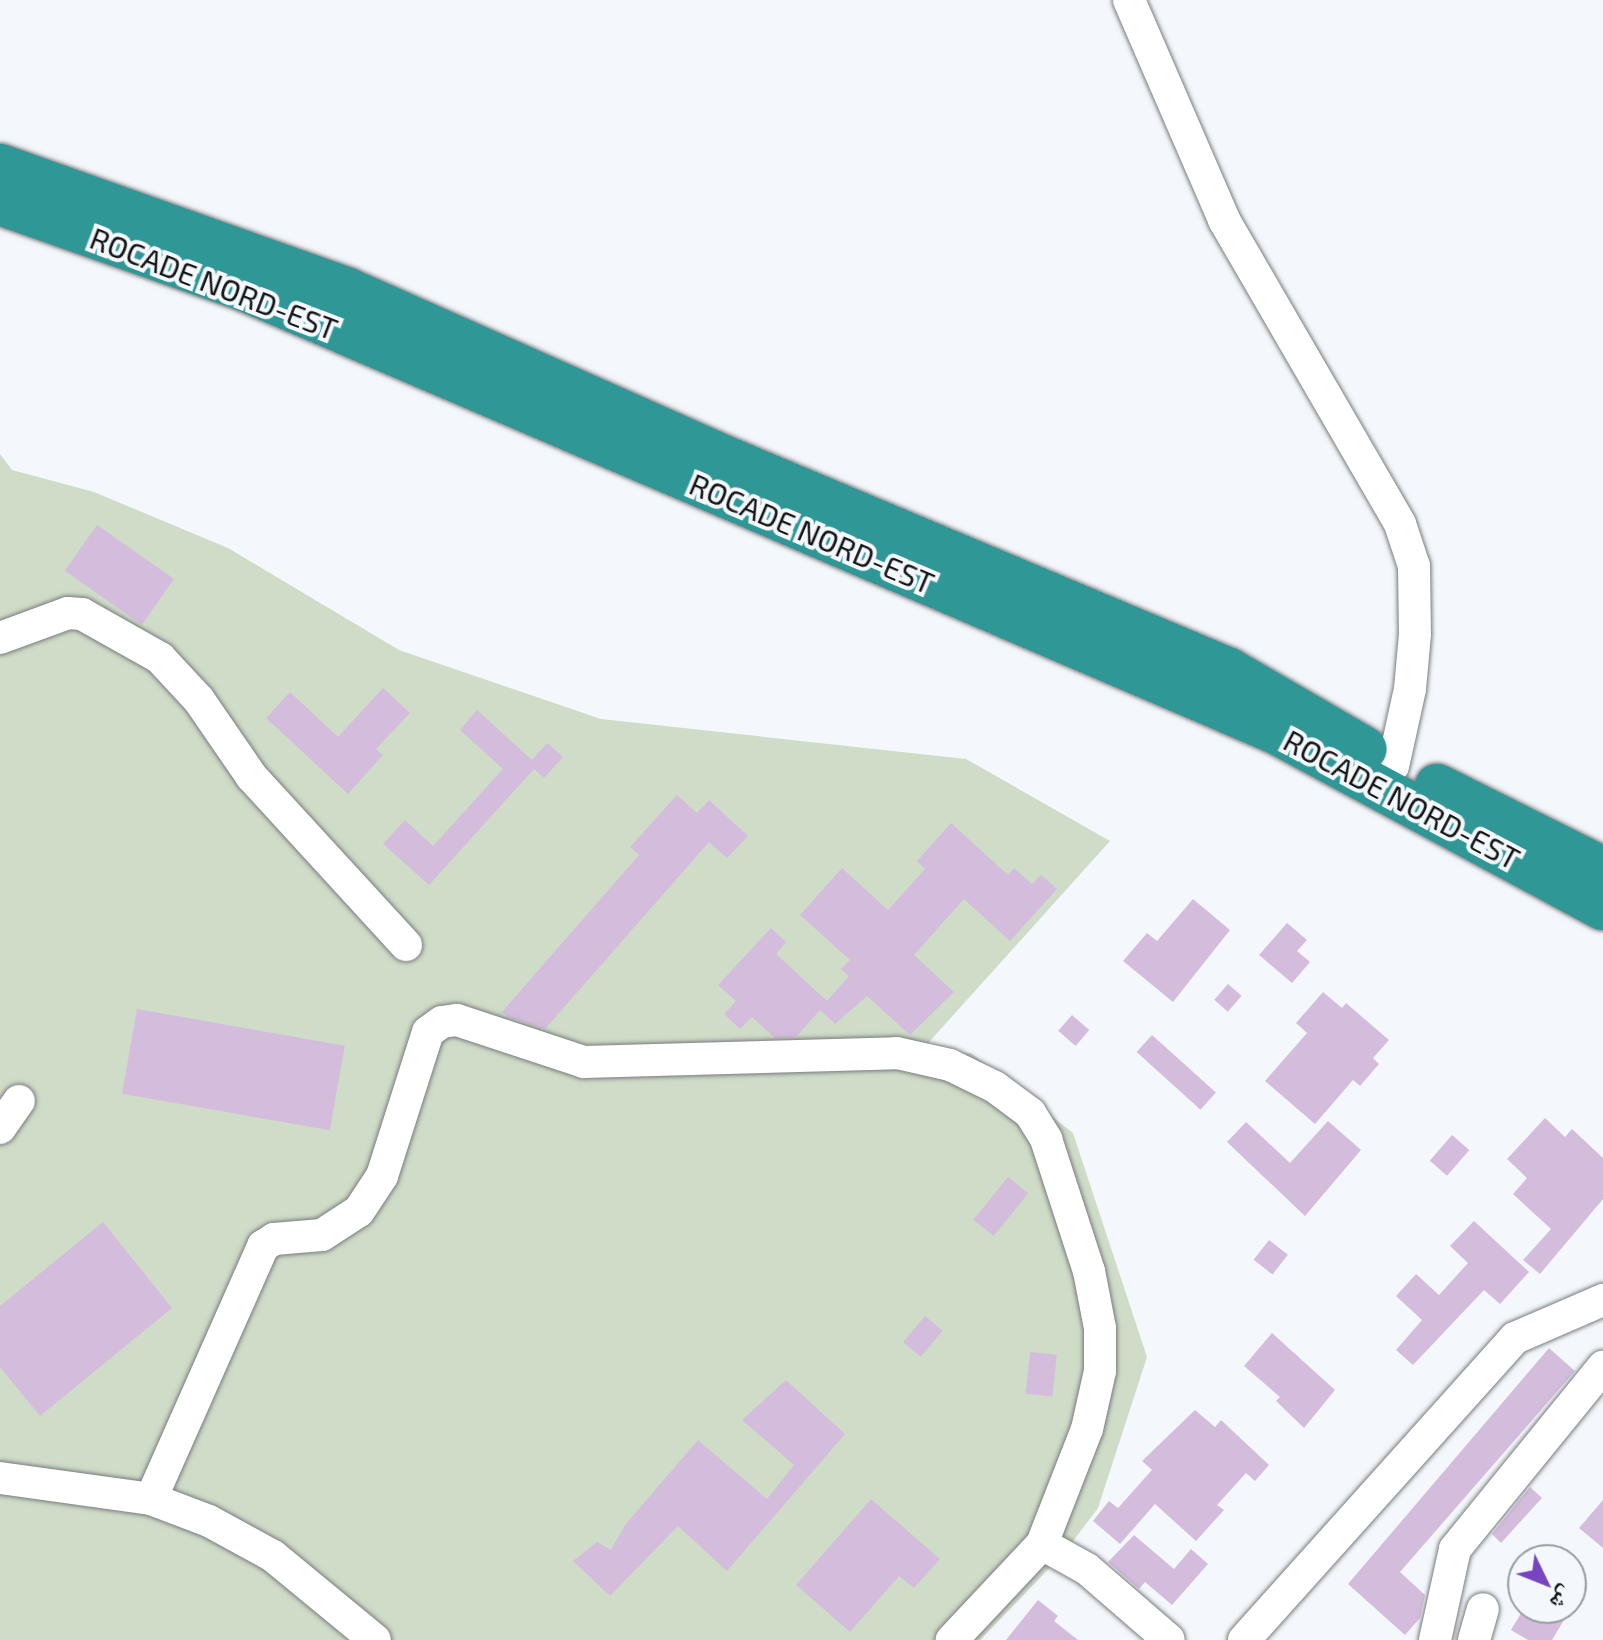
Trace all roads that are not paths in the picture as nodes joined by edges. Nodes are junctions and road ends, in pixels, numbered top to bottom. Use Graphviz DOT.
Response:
graph roads {
  1 [pos="1129,0"];
  2 [pos="0,166"];
  3 [pos="0,203"];
  4 [pos="0,638"];
  5 [pos="1393,766"];
  6 [pos="1603,869"];
  7 [pos="1603,908"];
  8 [pos="406,945"];
  9 [pos="19,1101"];
  10 [pos="0,1128"];
  11 [pos="1603,1300"];
  12 [pos="1603,1367"];
  13 [pos="0,1478"];
  14 [pos="151,1499"];
  15 [pos="1042,1544"];
  16 [pos="1483,1609"];
  17 [pos="375,1640"];
  18 [pos="952,1640"];
  19 [pos="1169,1640"];
  20 [pos="1244,1640"];
  21 [pos="1435,1640"];
  22 [pos="1474,1640"];
  1 -- 5 [label="street"];
  2 -- 5 [label="highway, ROCADE NORD-EST"];
  3 -- 7 [label="highway, ROCADE NORD-EST"];
  4 -- 8 [label="street"];
  5 -- 6 [label="highway, ROCADE NORD-EST"];
  9 -- 10 [label="street"];
  11 -- 20 [label="street"];
  12 -- 21 [label="street"];
  13 -- 14 [label="street"];
  14 -- 15 [label="street"];
  14 -- 17 [label="street"];
  15 -- 18 [label="street"];
  15 -- 19 [label="street"];
  16 -- 22 [label="street"];
}
